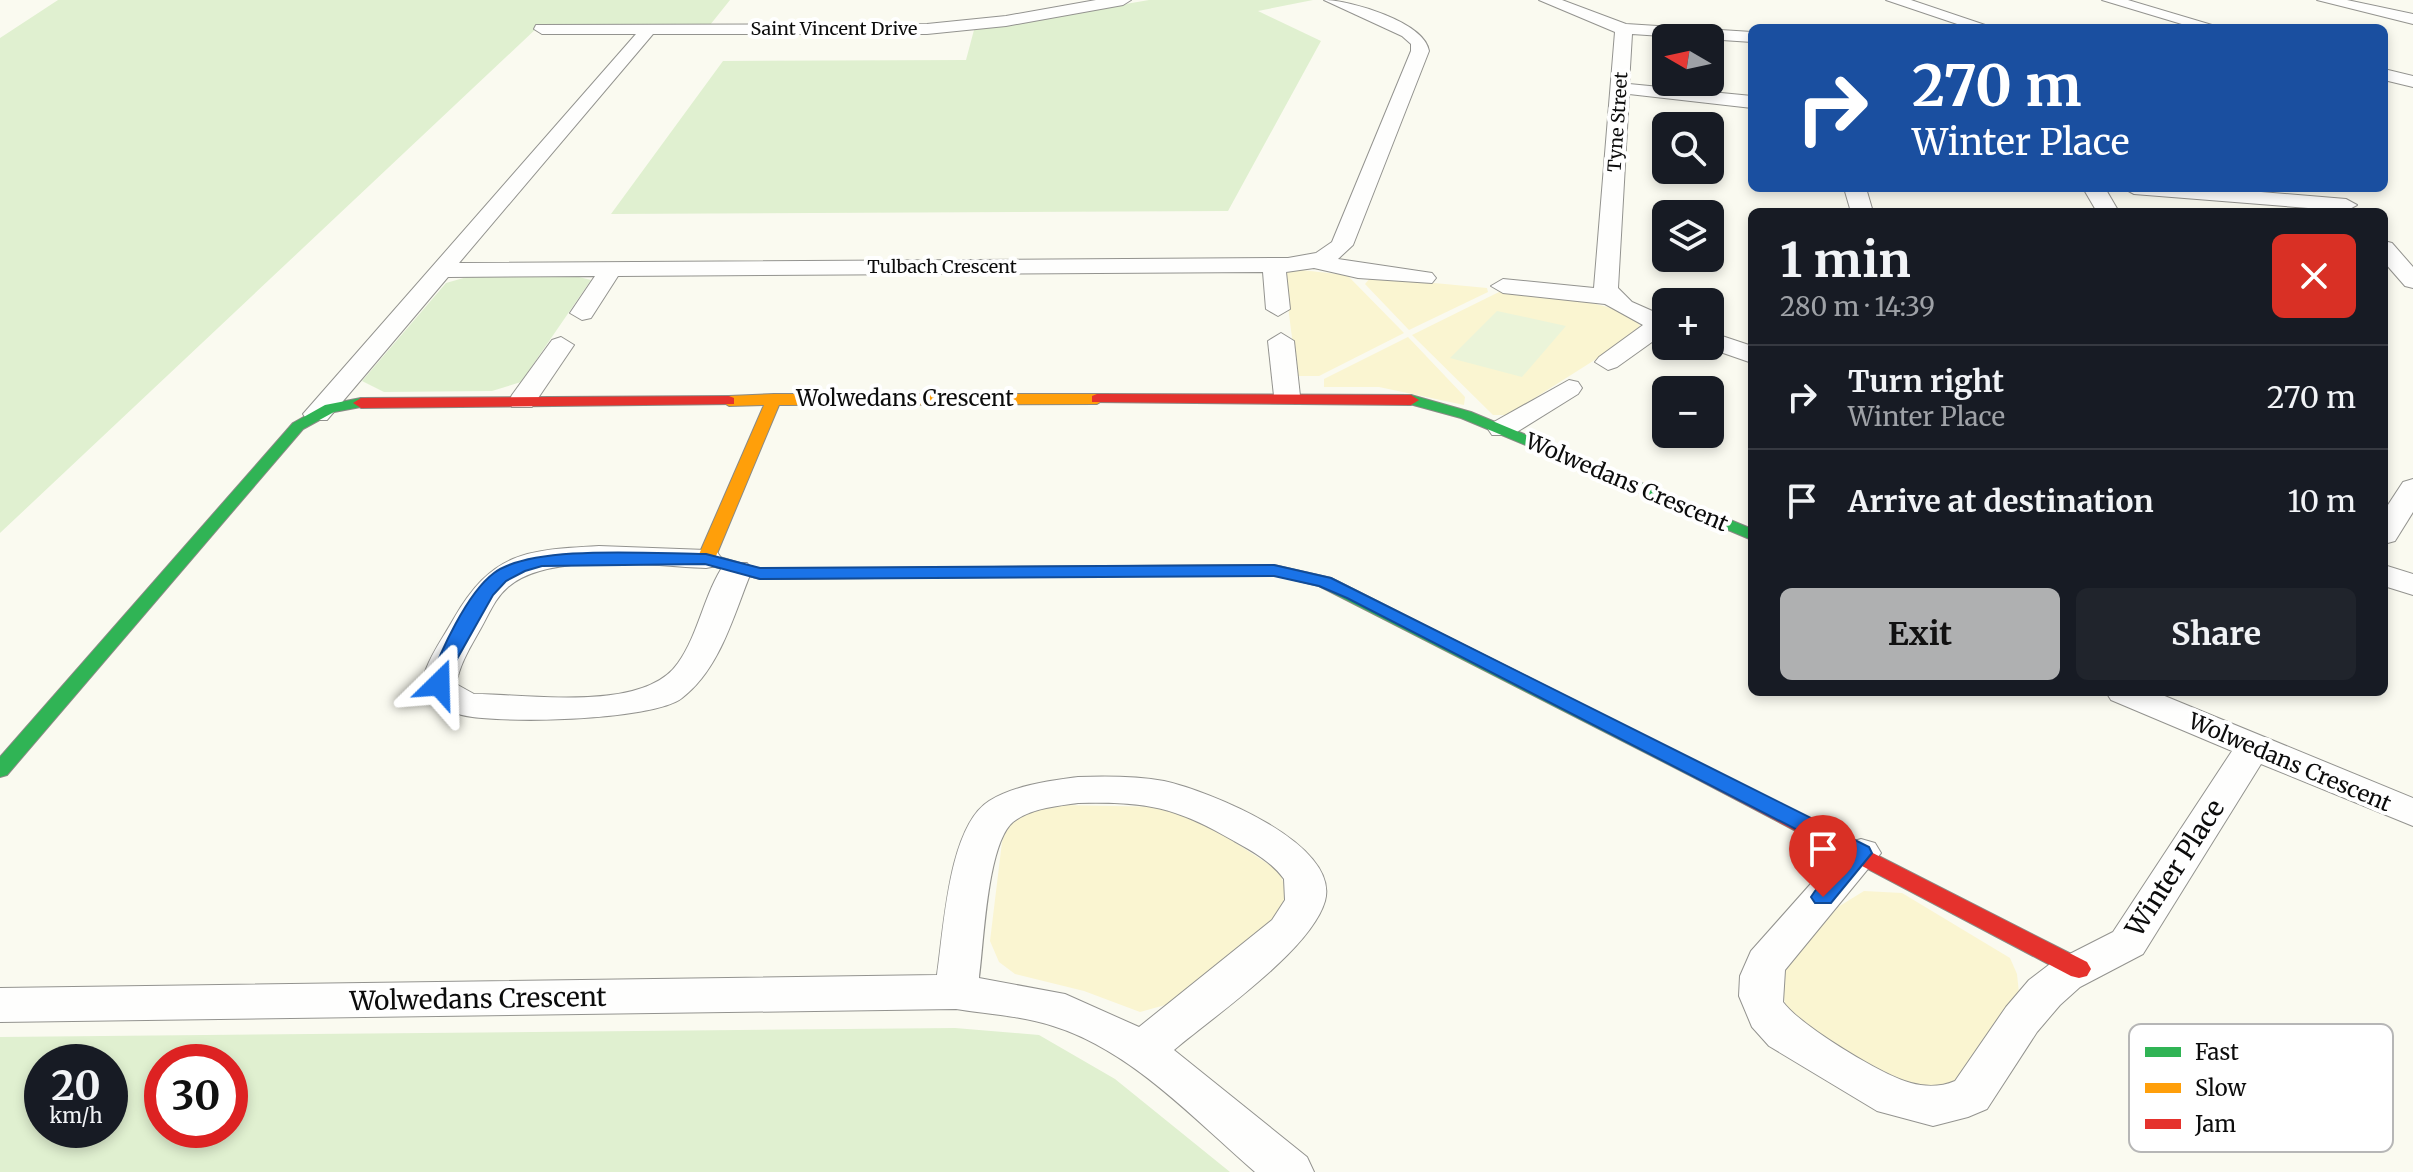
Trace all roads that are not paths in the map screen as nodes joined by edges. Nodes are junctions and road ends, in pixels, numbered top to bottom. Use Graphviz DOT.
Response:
graph roads {
  1 [pos="1123,0"];
  2 [pos="1332,0"];
  3 [pos="1547,0"];
  4 [pos="1894,0"];
  5 [pos="2110,0"];
  6 [pos="2325,0"];
  7 [pos="2413,19"];
  8 [pos="1973,24"];
  9 [pos="2199,24"];
  10 [pos="542,29"];
  11 [pos="1624,29"];
  12 [pos="648,30"];
  13 [pos="1748,37"];
  14 [pos="2388,75"];
  15 [pos="2413,82"];
  16 [pos="1620,88"];
  17 [pos="1748,102"];
  18 [pos="2194,192"];
  19 [pos="2343,202"];
  20 [pos="2388,253"];
  21 [pos="1315,261"];
  22 [pos="1274,265"];
  23 [pos="611,269"];
  24 [pos="441,270"];
  25 [pos="1424,278"];
  26 [pos="2413,281"];
  27 [pos="1503,286"];
  28 [pos="1610,297"];
  29 [pos="1278,309"];
  30 [pos="582,313"];
  31 [pos="1652,318"];
  32 [pos="1652,332"];
  33 [pos="1281,341"];
  34 [pos="561,345"];
  35 [pos="1608,362"];
  36 [pos="1569,388"];
  37 [pos="1287,396"];
  38 [pos="774,399"];
  39 [pos="522,401"];
  40 [pos="317,414"];
  41 [pos="1502,429"];
  42 [pos="2413,488"];
  43 [pos="2388,529"];
  44 [pos="1748,533"];
  45 [pos="721,564"];
  46 [pos="2388,576"];
  47 [pos="2413,585"];
  48 [pos="2132,696"];
  49 [pos="2253,747"];
  50 [pos="0,770"];
  51 [pos="2413,813"];
  52 [pos="1861,853"];
  53 [pos="2079,969"];
  54 [pos="956,992"];
  55 [pos="0,1005"];
  56 [pos="1141,1051"];
  57 [pos="1290,1172"];
  1 -- 12 [label="street, Saint Vincent Drive"];
  2 -- 21 [label="street"];
  3 -- 11 [label="street"];
  4 -- 8 [label="street"];
  5 -- 9 [label="street"];
  6 -- 7 [label="street"];
  10 -- 12 [label="street, Saint Vincent Drive"];
  11 -- 13 [label="street"];
  11 -- 16 [label="street, Tyne Street"];
  12 -- 24 [label="street"];
  14 -- 15 [label="street"];
  16 -- 17 [label="street"];
  16 -- 28 [label="street, Tyne Street"];
  18 -- 19 [label="street"];
  20 -- 26 [label="street"];
  21 -- 22 [label="street, Tulbach Crescent"];
  21 -- 25 [label="street, Tulbach Crescent"];
  22 -- 23 [label="street, Tulbach Crescent"];
  22 -- 29 [label="street"];
  23 -- 24 [label="street, Tulbach Crescent"];
  23 -- 30 [label="street"];
  24 -- 40 [label="street, Wolwedans Crescent"];
  27 -- 28 [label="street"];
  28 -- 31 [label="street"];
  32 -- 35 [label="street"];
  33 -- 37 [label="street"];
  34 -- 39 [label="street"];
  36 -- 41 [label="street, Wolwedans Crescent"];
  37 -- 38 [label="street, Wolwedans Crescent"];
  37 -- 41 [label="street, Wolwedans Crescent"];
  38 -- 39 [label="street, Wolwedans Crescent"];
  38 -- 45 [label="street"];
  39 -- 40 [label="street, Wolwedans Crescent"];
  40 -- 50 [label="street, Wolwedans Crescent"];
  41 -- 44 [label="street, Wolwedans Crescent"];
  42 -- 43 [label="street"];
  45 -- 45 [label="street"];
  45 -- 52 [label="street"];
  46 -- 47 [label="street"];
  48 -- 49 [label="street, Wolwedans Crescent"];
  49 -- 51 [label="street, Wolwedans Crescent"];
  49 -- 53 [label="street, Winter Place"];
  52 -- 53 [label="street"];
  52 -- 53 [label="street, Winter Place"];
  54 -- 55 [label="street, Wolwedans Crescent"];
  54 -- 56 [label="street, Wolwedans Crescent"];
  54 -- 56 [label="street"];
  56 -- 57 [label="street, Wolwedans Crescent"];
}
